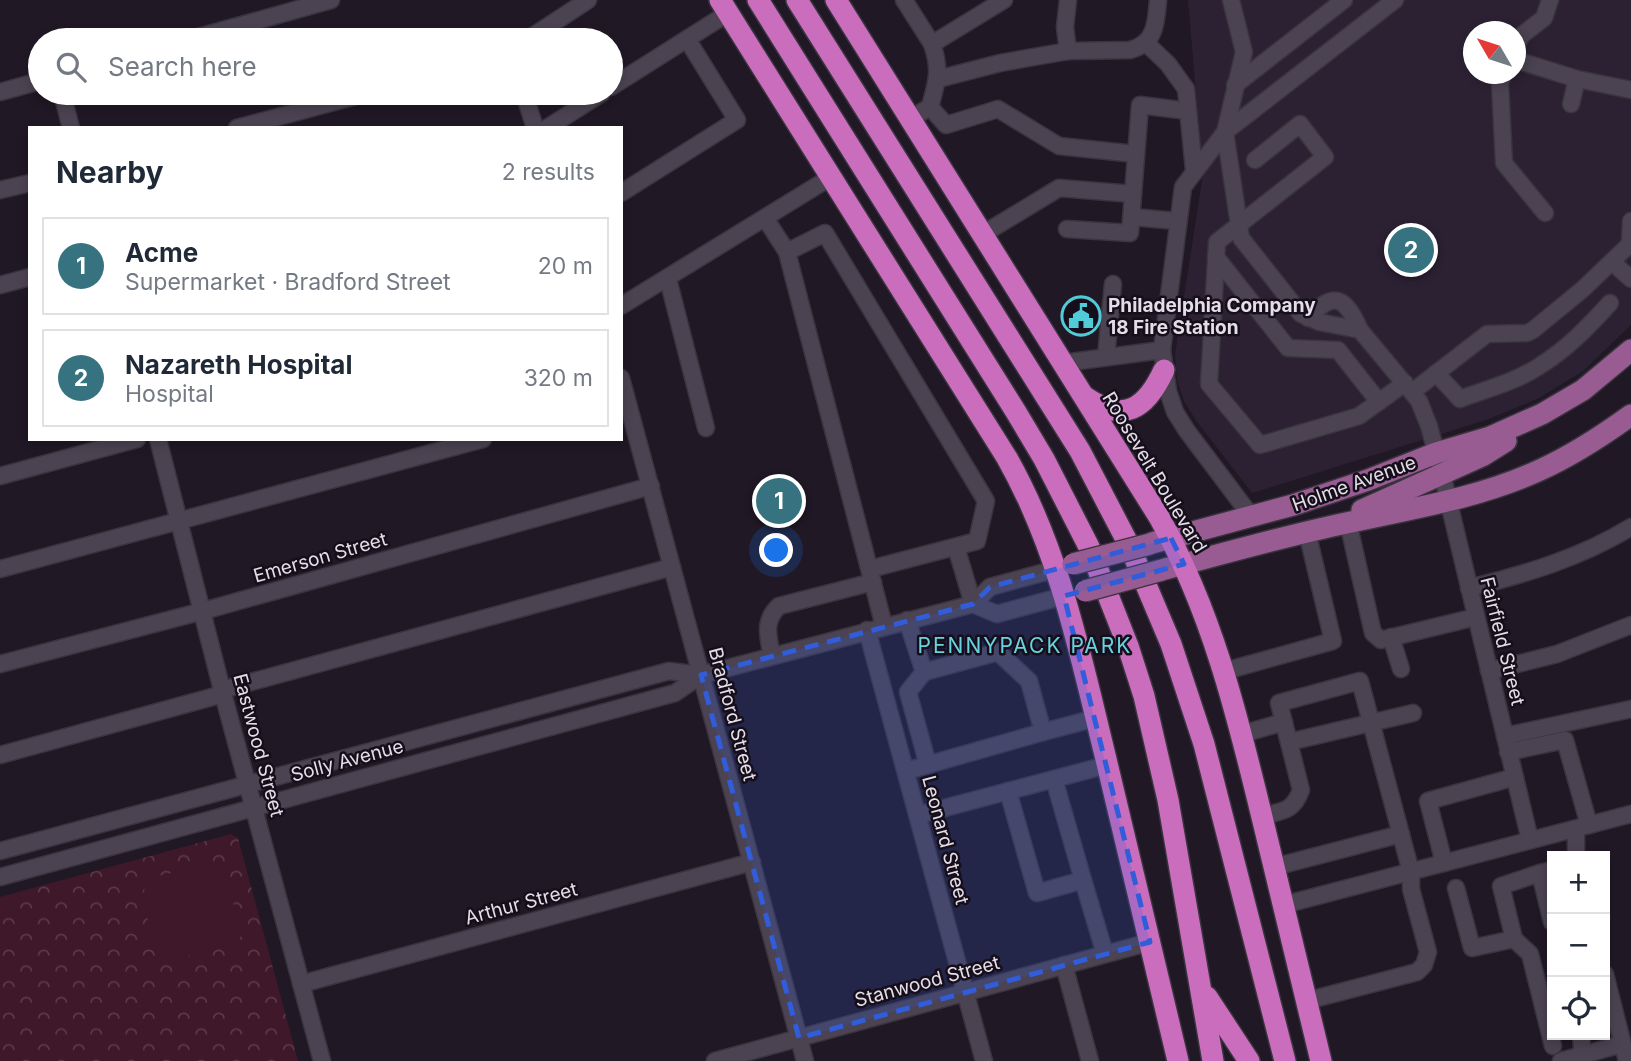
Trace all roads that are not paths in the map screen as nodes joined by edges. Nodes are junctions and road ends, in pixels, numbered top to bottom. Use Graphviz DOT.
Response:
graph roads {
  1 [pos="331,0"];
  2 [pos="588,0"];
  3 [pos="758,0"];
  4 [pos="797,0"];
  5 [pos="836,0"];
  6 [pos="904,0"];
  7 [pos="1004,0"];
  8 [pos="1068,0"];
  9 [pos="1158,0"];
  10 [pos="1231,0"];
  11 [pos="1344,0"];
  12 [pos="1395,0"];
  13 [pos="1549,0"];
  14 [pos="724,6"];
  15 [pos="231,28"];
  16 [pos="545,28"];
  17 [pos="1526,32"];
  18 [pos="687,39"];
  19 [pos="1146,43"];
  20 [pos="932,44"];
  21 [pos="1068,51"];
  22 [pos="1526,63"];
  23 [pos="623,79"];
  24 [pos="939,79"];
  25 [pos="1577,79"];
  26 [pos="28,84"];
  27 [pos="1500,84"];
  28 [pos="1236,85"];
  29 [pos="1631,90"];
  30 [pos="0,92"];
  31 [pos="1571,104"];
  32 [pos="65,105"];
  33 [pos="322,105"];
  34 [pos="528,105"];
  35 [pos="583,105"];
  36 [pos="930,107"];
  37 [pos="1188,111"];
  38 [pos="910,119"];
  39 [pos="71,126"];
  40 [pos="244,126"];
  41 [pos="534,126"];
  42 [pos="550,126"];
  43 [pos="1225,132"];
  44 [pos="1136,154"];
  45 [pos="1255,160"];
  46 [pos="1194,170"];
  47 [pos="831,177"];
  48 [pos="28,183"];
  49 [pos="0,190"];
  50 [pos="623,192"];
  51 [pos="1133,194"];
  52 [pos="1545,213"];
  53 [pos="1132,217"];
  54 [pos="765,218"];
  55 [pos="1177,221"];
  56 [pos="1631,221"];
  57 [pos="1238,226"];
  58 [pos="1067,229"];
  59 [pos="983,234"];
  60 [pos="1631,243"];
  61 [pos="787,252"];
  62 [pos="1216,257"];
  63 [pos="1612,262"];
  64 [pos="28,278"];
  65 [pos="668,279"];
  66 [pos="1631,279"];
  67 [pos="0,285"];
  68 [pos="1113,285"];
  69 [pos="1567,302"];
  70 [pos="1611,303"];
  71 [pos="623,305"];
  72 [pos="1308,318"];
  73 [pos="1588,327"];
  74 [pos="1360,330"];
  75 [pos="1631,350"];
  76 [pos="1106,357"];
  77 [pos="1163,360"];
  78 [pos="1063,363"];
  79 [pos="1436,373"];
  80 [pos="1408,387"];
  81 [pos="1085,397"];
  82 [pos="624,401"];
  83 [pos="1378,402"];
  84 [pos="1542,414"];
  85 [pos="1631,415"];
  86 [pos="706,428"];
  87 [pos="130,441"];
  88 [pos="159,441"];
  89 [pos="476,441"];
  90 [pos="1436,453"];
  91 [pos="1442,474"];
  92 [pos="0,476"];
  93 [pos="650,486"];
  94 [pos="1448,500"];
  95 [pos="1251,516"];
  96 [pos="180,521"];
  97 [pos="1348,522"];
  98 [pos="1631,527"];
  99 [pos="1314,530"];
  100 [pos="1171,538"];
  101 [pos="956,547"];
  102 [pos="1184,564"];
  103 [pos="672,567"];
  104 [pos="1065,567"];
  105 [pos="0,569"];
  106 [pos="871,575"];
  107 [pos="1469,588"];
  108 [pos="1064,596"];
  109 [pos="972,604"];
  110 [pos="203,611"];
  111 [pos="1476,617"];
  112 [pos="907,620"];
  113 [pos="1631,625"];
  114 [pos="884,626"];
  115 [pos="867,630"];
  116 [pos="1391,637"];
  117 [pos="772,656"];
  118 [pos="0,664"];
  119 [pos="1401,669"];
  120 [pos="1225,671"];
  121 [pos="1489,671"];
  122 [pos="924,672"];
  123 [pos="701,675"];
  124 [pos="222,692"];
  125 [pos="1631,709"];
  126 [pos="1413,713"];
  127 [pos="1096,718"];
  128 [pos="1284,722"];
  129 [pos="1371,722"];
  130 [pos="1043,733"];
  131 [pos="1241,734"];
  132 [pos="1289,742"];
  133 [pos="1507,744"];
  134 [pos="0,755"];
  135 [pos="928,765"];
  136 [pos="1107,765"];
  137 [pos="906,771"];
  138 [pos="1514,777"];
  139 [pos="1054,779"];
  140 [pos="247,785"];
  141 [pos="1008,791"];
  142 [pos="253,807"];
  143 [pos="1631,814"];
  144 [pos="918,815"];
  145 [pos="1262,816"];
  146 [pos="1582,827"];
  147 [pos="1401,834"];
  148 [pos="1530,840"];
  149 [pos="0,851"];
  150 [pos="1578,851"];
  151 [pos="752,862"];
  152 [pos="1444,863"];
  153 [pos="1274,867"];
  154 [pos="1411,872"];
  155 [pos="1546,872"];
  156 [pos="0,877"];
  157 [pos="1083,880"];
  158 [pos="1456,888"];
  159 [pos="1283,905"];
  160 [pos="1551,914"];
  161 [pos="1514,939"];
  162 [pos="1150,942"];
  163 [pos="1105,954"];
  164 [pos="1064,965"];
  165 [pos="1198,972"];
  166 [pos="1606,977"];
  167 [pos="301,984"];
  168 [pos="966,992"];
  169 [pos="1306,1001"];
  170 [pos="799,1038"];
  171 [pos="1581,1040"];
  172 [pos="1622,1044"];
  173 [pos="1557,1054"];
  174 [pos="1583,1058"];
  175 [pos="322,1061"];
  176 [pos="715,1061"];
  177 [pos="805,1061"];
  178 [pos="984,1061"];
  179 [pos="1090,1061"];
  180 [pos="1178,1061"];
  181 [pos="1213,1061"];
  182 [pos="1249,1061"];
  183 [pos="1285,1061"];
  184 [pos="1321,1061"];
  185 [pos="1627,1061"];
  1 -- 15 [label="street"];
  2 -- 16 [label="street"];
  3 -- 165 [label="highway"];
  4 -- 183 [label="highway"];
  5 -- 38 [label="highway, Roosevelt Boulevard"];
  6 -- 20 [label="street"];
  7 -- 20 [label="street"];
  8 -- 21 [label="street"];
  9 -- 19 [label="street"];
  10 -- 28 [label="street"];
  11 -- 28 [label="street"];
  12 -- 43 [label="street"];
  13 -- 17 [label="street"];
  14 -- 18 [label="street"];
  14 -- 47 [label="highway"];
  18 -- 23 [label="street"];
  18 -- 50 [label="street"];
  19 -- 21 [label="street"];
  19 -- 37 [label="street"];
  20 -- 24 [label="street"];
  21 -- 24 [label="street"];
  22 -- 25 [label="street"];
  24 -- 36 [label="street"];
  25 -- 29 [label="street"];
  25 -- 31 [label="street"];
  26 -- 30 [label="street"];
  27 -- 52 [label="street"];
  28 -- 43 [label="street"];
  32 -- 39 [label="street"];
  33 -- 40 [label="street"];
  34 -- 41 [label="street"];
  35 -- 42 [label="street"];
  36 -- 38 [label="street"];
  36 -- 44 [label="street"];
  37 -- 44 [label="street"];
  37 -- 46 [label="street"];
  38 -- 59 [label="highway, Roosevelt Boulevard"];
  43 -- 46 [label="street"];
  43 -- 57 [label="street"];
  44 -- 51 [label="street"];
  45 -- 57 [label="street"];
  46 -- 55 [label="street"];
  47 -- 54 [label="street"];
  47 -- 104 [label="highway"];
  48 -- 49 [label="street"];
  51 -- 53 [label="street"];
  51 -- 59 [label="street"];
  53 -- 55 [label="street"];
  53 -- 58 [label="street"];
  54 -- 61 [label="street"];
  54 -- 65 [label="street"];
  55 -- 77 [label="street"];
  56 -- 60 [label="street"];
  57 -- 62 [label="street"];
  57 -- 72 [label="street"];
  59 -- 78 [label="highway, Roosevelt Boulevard"];
  60 -- 63 [label="street"];
  61 -- 101 [label="street"];
  61 -- 106 [label="street"];
  62 -- 83 [label="street"];
  62 -- 83 [label="street"];
  63 -- 66 [label="street"];
  63 -- 69 [label="street"];
  64 -- 67 [label="street"];
  65 -- 71 [label="street"];
  65 -- 86 [label="street"];
  68 -- 76 [label="street"];
  69 -- 73 [label="street"];
  69 -- 79 [label="street"];
  70 -- 73 [label="street"];
  72 -- 74 [label="street"];
  72 -- 74 [label="street, Fairfield Street"];
  73 -- 79 [label="street"];
  74 -- 80 [label="street, Fairfield Street"];
  75 -- 84 [label="main road, Holme Avenue"];
  76 -- 77 [label="street"];
  76 -- 78 [label="street"];
  77 -- 81 [label="highway"];
  77 -- 95 [label="street"];
  78 -- 81 [label="highway, Roosevelt Boulevard"];
  79 -- 80 [label="street"];
  80 -- 83 [label="street"];
  80 -- 90 [label="street, Fairfield Street"];
  81 -- 100 [label="highway, Roosevelt Boulevard"];
  82 -- 93 [label="street, Bradford Street"];
  84 -- 90 [label="main road, Holme Avenue"];
  84 -- 91 [label="main road"];
  85 -- 94 [label="main road, Holme Avenue"];
  87 -- 92 [label="street"];
  88 -- 96 [label="street, Eastwood Street"];
  89 -- 96 [label="street"];
  90 -- 91 [label="street, Fairfield Street"];
  90 -- 95 [label="main road, Holme Avenue"];
  91 -- 94 [label="street, Fairfield Street"];
  91 -- 99 [label="main road"];
  93 -- 103 [label="street, Bradford Street"];
  93 -- 110 [label="street, Emerson Street"];
  94 -- 97 [label="main road, Holme Avenue"];
  94 -- 107 [label="street, Fairfield Street"];
  95 -- 100 [label="main road, Holme Avenue"];
  96 -- 105 [label="street"];
  96 -- 110 [label="street, Eastwood Street"];
  97 -- 99 [label="main road, Holme Avenue"];
  97 -- 116 [label="street"];
  98 -- 107 [label="street"];
  99 -- 102 [label="main road, Holme Avenue"];
  99 -- 120 [label="street"];
  100 -- 102 [label="highway, Roosevelt Boulevard"];
  100 -- 104 [label="main road, Holme Avenue, bridge"];
  101 -- 106 [label="street"];
  101 -- 109 [label="street"];
  102 -- 108 [label="main road, Holme Avenue, bridge"];
  102 -- 120 [label="highway, Roosevelt Boulevard"];
  103 -- 123 [label="street, Bradford Street"];
  103 -- 124 [label="street"];
  104 -- 108 [label="highway"];
  104 -- 109 [label="street, Solly Avenue"];
  106 -- 114 [label="street"];
  106 -- 117 [label="street"];
  107 -- 111 [label="street, Fairfield Street"];
  108 -- 109 [label="street, Solly Avenue"];
  108 -- 127 [label="highway"];
  109 -- 112 [label="street, Solly Avenue"];
  110 -- 118 [label="street, Emerson Street"];
  110 -- 124 [label="street, Eastwood Street"];
  111 -- 116 [label="street"];
  111 -- 121 [label="street, Fairfield Street"];
  112 -- 114 [label="street, Solly Avenue"];
  112 -- 122 [label="street"];
  113 -- 121 [label="street"];
  114 -- 115 [label="street, Solly Avenue"];
  115 -- 117 [label="street, Solly Avenue"];
  115 -- 137 [label="street, Leonard Street"];
  116 -- 119 [label="street"];
  117 -- 123 [label="street, Solly Avenue"];
  120 -- 131 [label="highway, Roosevelt Boulevard"];
  121 -- 133 [label="street, Fairfield Street"];
  122 -- 130 [label="street"];
  122 -- 135 [label="street"];
  123 -- 140 [label="street, Solly Avenue"];
  123 -- 142 [label="street, Solly Avenue"];
  123 -- 151 [label="street, Bradford Street"];
  124 -- 134 [label="street"];
  124 -- 140 [label="street, Eastwood Street"];
  125 -- 133 [label="street"];
  126 -- 129 [label="street"];
  127 -- 130 [label="street"];
  127 -- 136 [label="highway"];
  128 -- 129 [label="street"];
  128 -- 131 [label="street"];
  128 -- 132 [label="street"];
  129 -- 132 [label="street"];
  129 -- 147 [label="street"];
  130 -- 135 [label="street"];
  131 -- 145 [label="highway, Roosevelt Boulevard"];
  132 -- 145 [label="street"];
  133 -- 138 [label="street, Fairfield Street"];
  133 -- 146 [label="street"];
  135 -- 137 [label="street"];
  136 -- 139 [label="street"];
  136 -- 162 [label="highway"];
  137 -- 144 [label="street, Leonard Street"];
  138 -- 148 [label="street, Fairfield Street"];
  138 -- 152 [label="street"];
  139 -- 141 [label="street"];
  139 -- 157 [label="street"];
  140 -- 142 [label="street, Eastwood Street"];
  140 -- 149 [label="street, Solly Avenue"];
  141 -- 144 [label="street"];
  141 -- 157 [label="street"];
  142 -- 156 [label="street, Solly Avenue"];
  142 -- 167 [label="street, Eastwood Street"];
  143 -- 146 [label="street"];
  144 -- 168 [label="street, Leonard Street"];
  145 -- 153 [label="highway, Roosevelt Boulevard"];
  146 -- 148 [label="street"];
  146 -- 150 [label="street"];
  147 -- 153 [label="street"];
  147 -- 154 [label="street"];
  148 -- 152 [label="street"];
  151 -- 167 [label="street, Arthur Street"];
  151 -- 170 [label="street, Bradford Street"];
  152 -- 154 [label="street"];
  153 -- 159 [label="highway, Roosevelt Boulevard"];
  154 -- 159 [label="street"];
  154 -- 169 [label="street"];
  155 -- 160 [label="street"];
  155 -- 161 [label="street"];
  157 -- 163 [label="street"];
  158 -- 161 [label="street"];
  159 -- 169 [label="highway, Roosevelt Boulevard"];
  161 -- 173 [label="street"];
  162 -- 163 [label="street, Stanwood Street"];
  162 -- 180 [label="highway"];
  163 -- 164 [label="street, Stanwood Street"];
  164 -- 168 [label="street, Stanwood Street"];
  164 -- 179 [label="street"];
  165 -- 181 [label="highway"];
  165 -- 182 [label="highway"];
  166 -- 172 [label="street"];
  167 -- 175 [label="street, Eastwood Street"];
  168 -- 170 [label="street, Stanwood Street"];
  168 -- 178 [label="street, Leonard Street"];
  169 -- 184 [label="highway, Roosevelt Boulevard"];
  170 -- 176 [label="street, Stanwood Street"];
  170 -- 177 [label="street, Bradford Street"];
  171 -- 174 [label="street"];
  172 -- 174 [label="street"];
  172 -- 185 [label="street"];
  173 -- 174 [label="street"];
}
